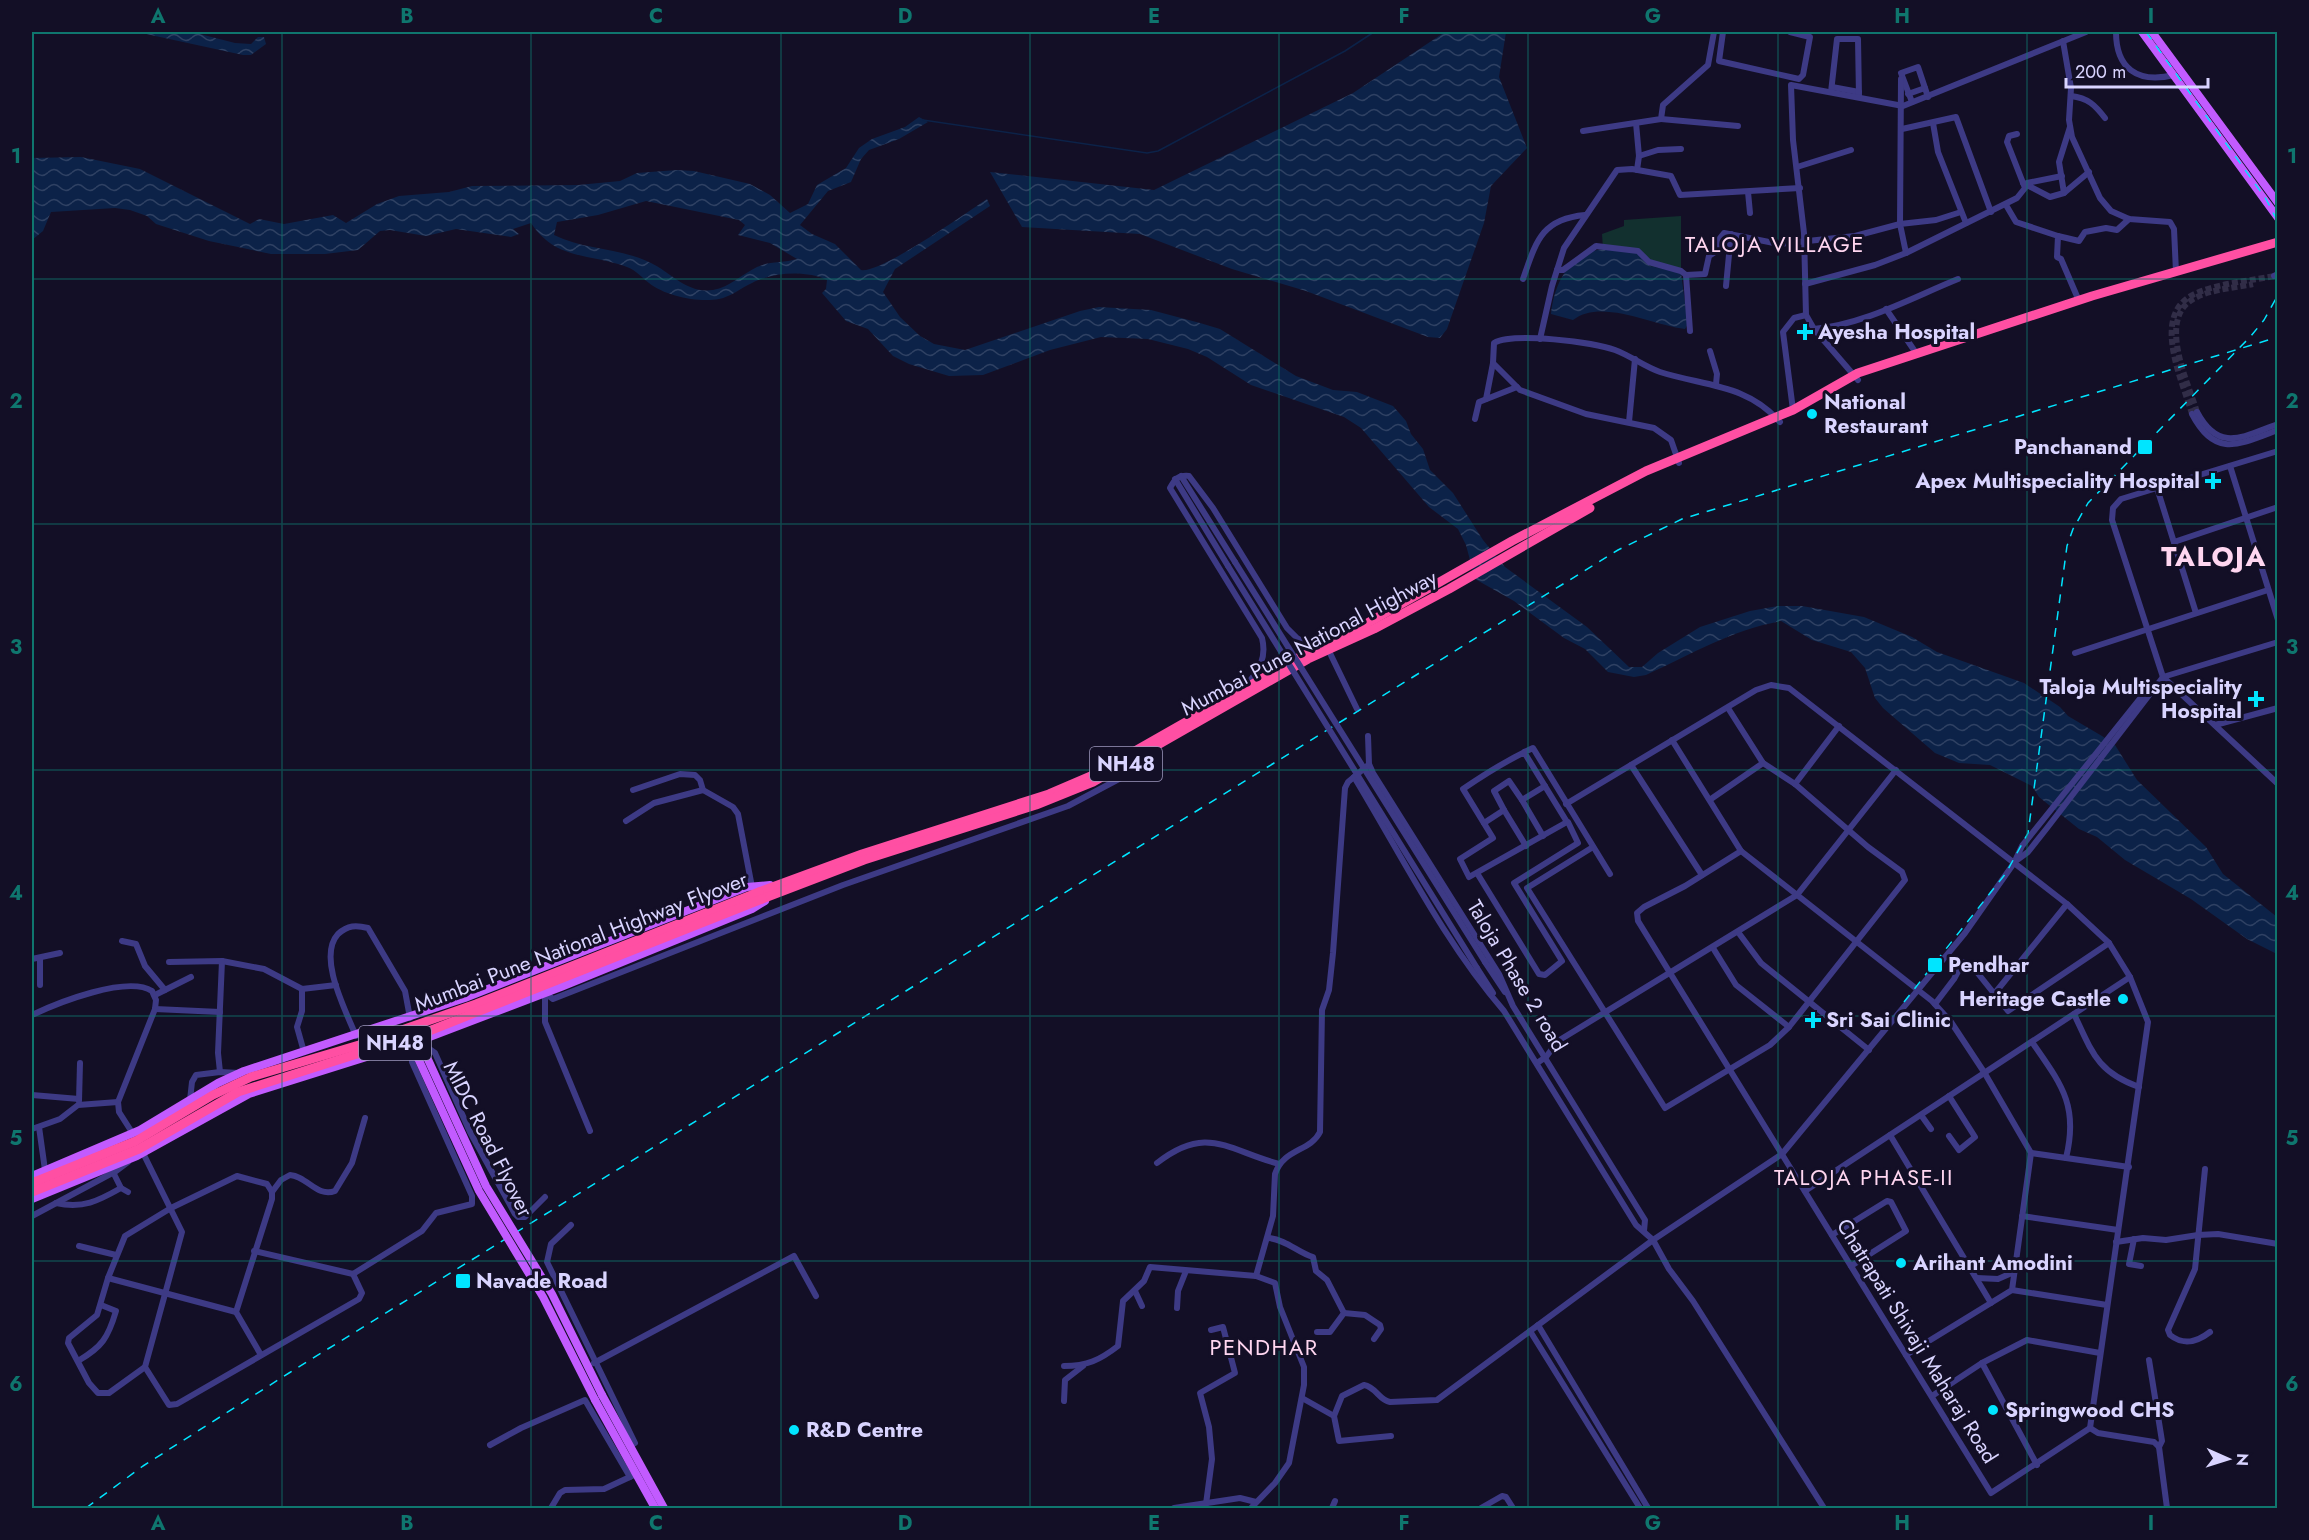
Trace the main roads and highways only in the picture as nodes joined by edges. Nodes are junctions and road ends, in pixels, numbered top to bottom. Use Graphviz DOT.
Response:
graph roads {
  1 [pos="2142,32"];
  2 [pos="2152,32"];
  3 [pos="2277,203"];
  4 [pos="2277,218"];
  5 [pos="2277,242"];
  6 [pos="2277,248"];
  7 [pos="1856,377"];
  8 [pos="1778,420"];
  9 [pos="1678,461"];
  10 [pos="1327,647"];
  11 [pos="781,888"];
  12 [pos="758,893"];
  13 [pos="410,1018"];
  14 [pos="417,1043"];
  15 [pos="32,1176"];
  16 [pos="32,1183"];
  17 [pos="32,1192"];
  18 [pos="32,1199"];
  19 [pos="600,1400"];
  20 [pos="636,1473"];
  21 [pos="655,1509"];
  22 [pos="664,1509"];
  1 -- 4 [label="main road"];
  2 -- 3 [label="main road"];
  5 -- 7 [label="highway, NH48"];
  6 -- 7 [label="highway, NH48"];
  7 -- 8 [label="highway, NH48"];
  7 -- 8 [label="highway, NH48"];
  8 -- 9 [label="highway, NH48"];
  9 -- 10 [label="highway, Mumbai Pune National Highway / NH48"];
  9 -- 10 [label="highway, Mumbai Pune National Highway / NH48"];
  10 -- 11 [label="highway, Mumbai Pune National Highway / NH48"];
  10 -- 11 [label="highway, Mumbai Pune National Highway / NH48"];
  11 -- 12 [label="highway, Mumbai Pune National Highway Flyover / NH48"];
  11 -- 14 [label="main road"];
  12 -- 13 [label="main road"];
  12 -- 16 [label="highway, Mumbai Pune National Highway Flyover / NH48, bridge"];
  12 -- 17 [label="highway, Mumbai Pune National Highway Flyover / NH48, bridge"];
  13 -- 14 [label="main road, MIDC Road Flyover"];
  13 -- 15 [label="main road"];
  14 -- 18 [label="main road"];
  14 -- 19 [label="main road, MIDC Road Flyover, bridge"];
  19 -- 20 [label="main road"];
  19 -- 20 [label="main road"];
  20 -- 21 [label="main road"];
  20 -- 22 [label="main road"];
}
